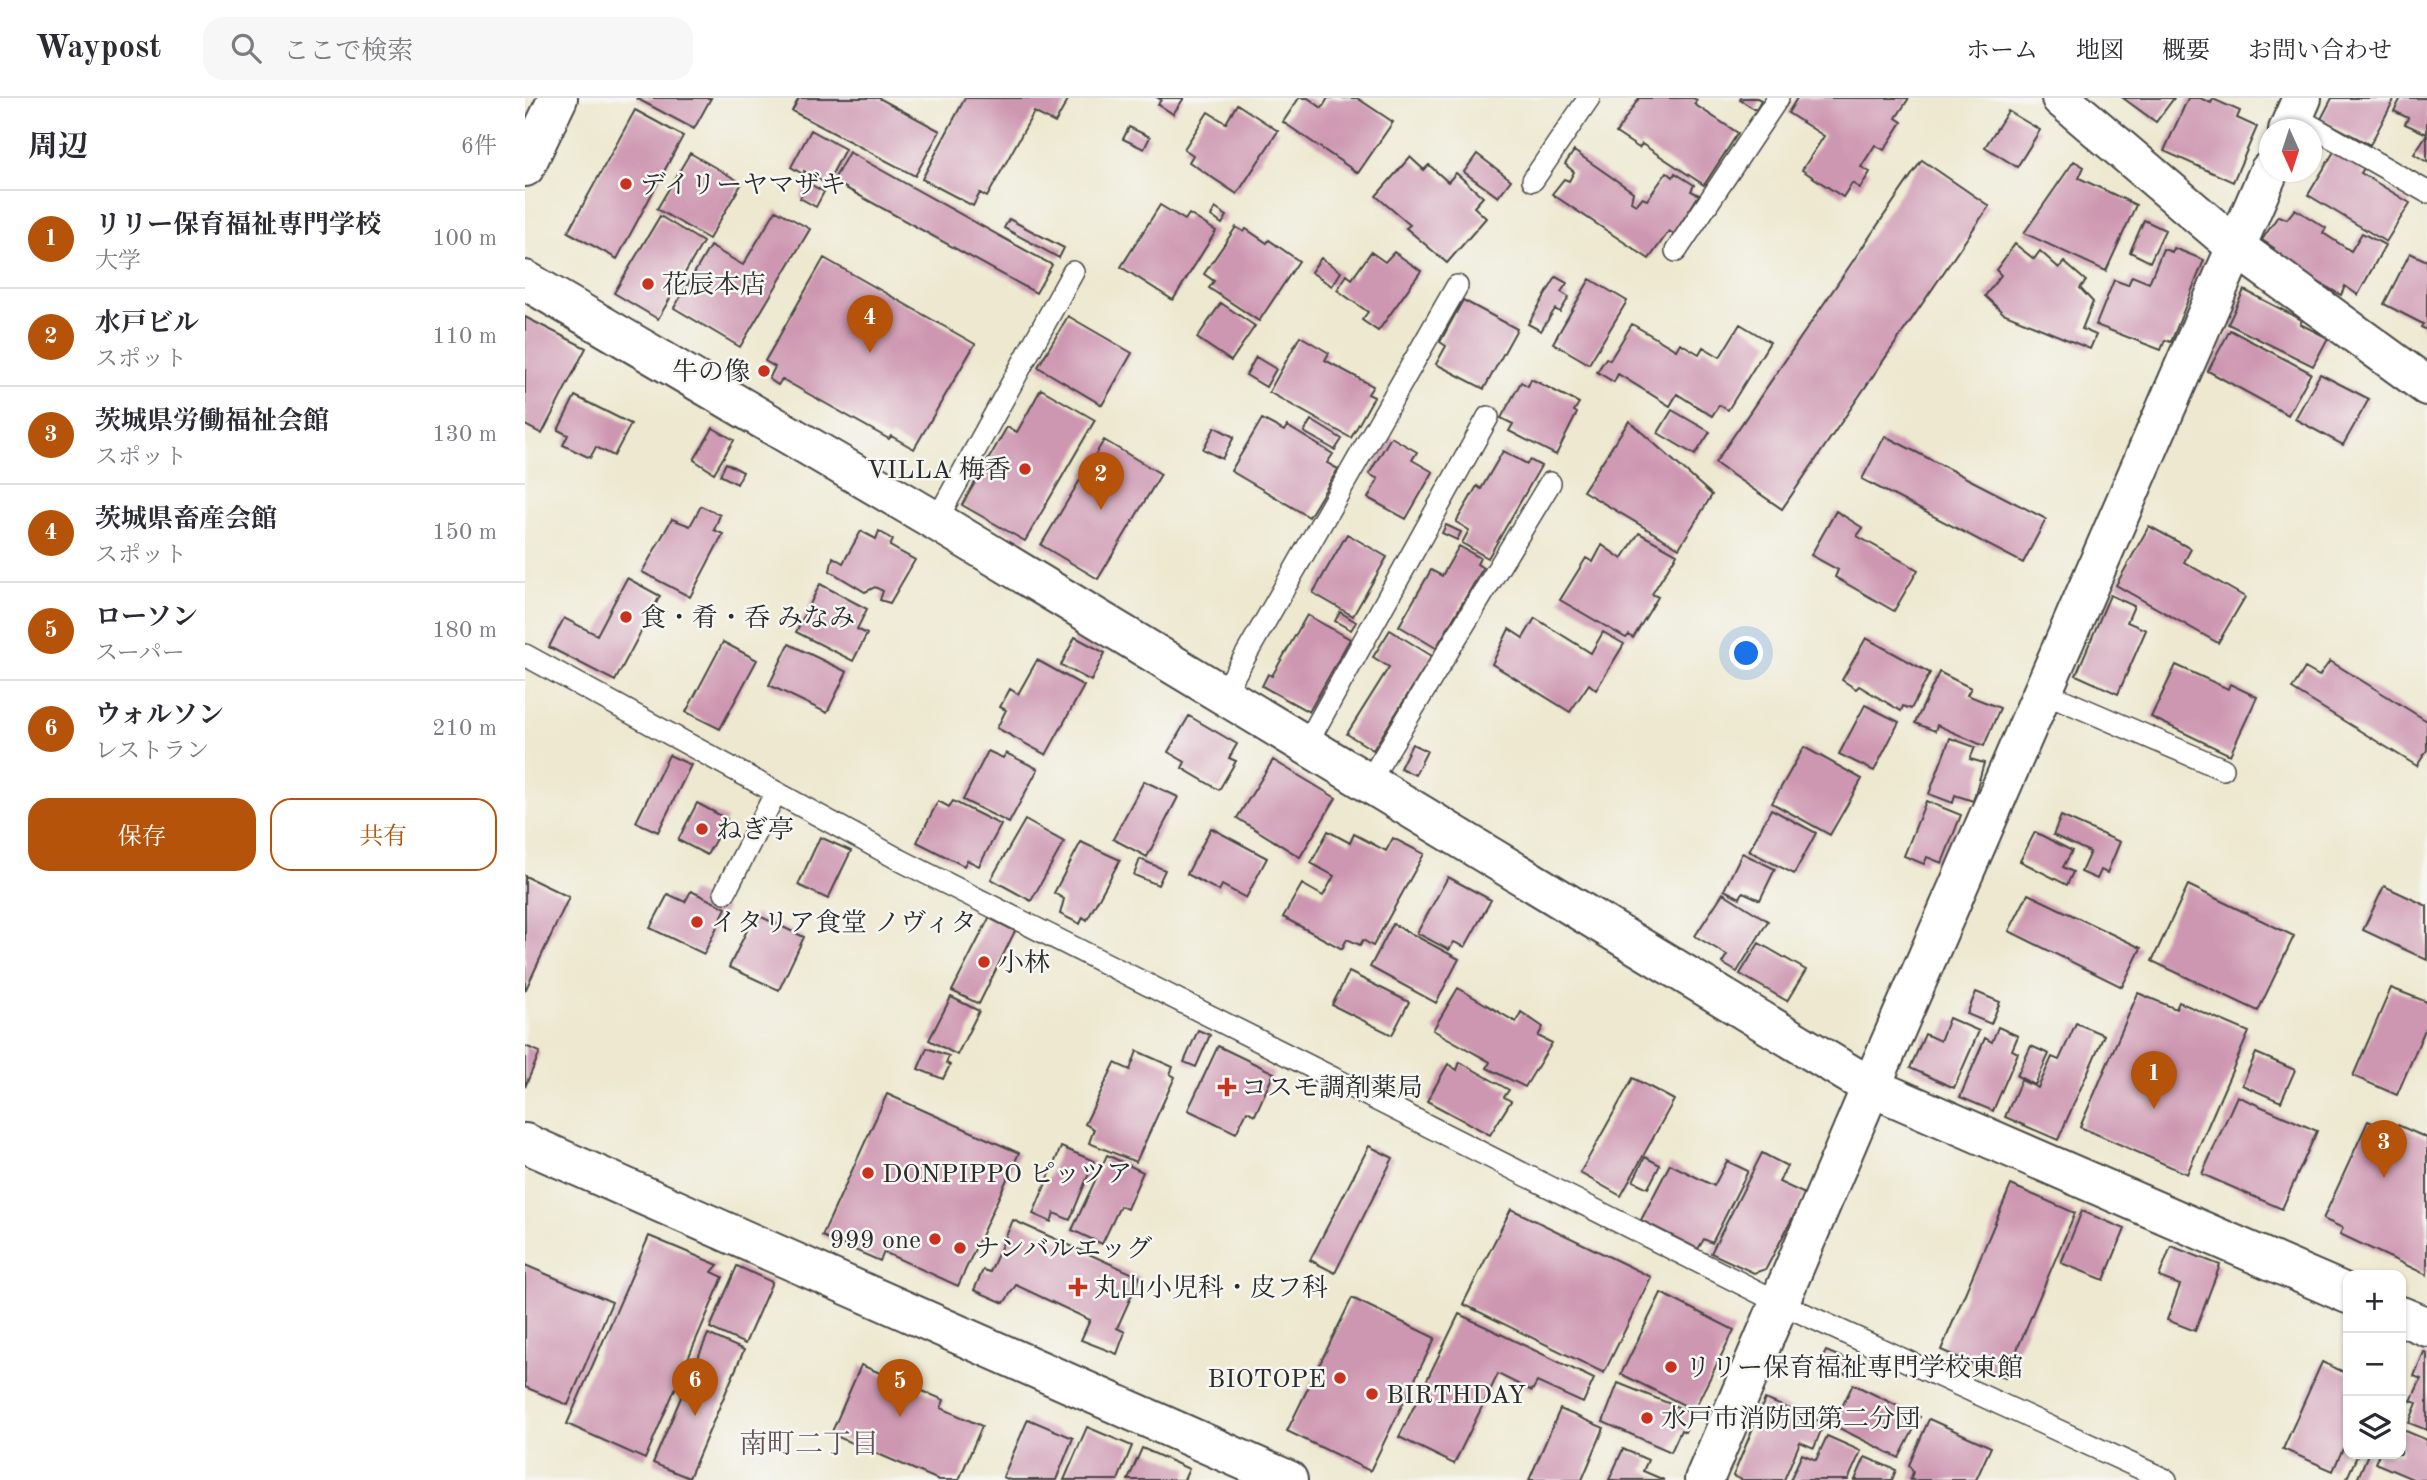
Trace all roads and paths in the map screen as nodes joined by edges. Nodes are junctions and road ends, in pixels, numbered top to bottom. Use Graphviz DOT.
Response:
graph roads {
  1 [pos="558,98"];
  2 [pos="1589,98"];
  3 [pos="1778,98"];
  4 [pos="2061,98"];
  5 [pos="2295,115"];
  6 [pos="525,167"];
  7 [pos="1533,180"];
  8 [pos="2265,182"];
  9 [pos="2427,192"];
  10 [pos="2235,247"];
  11 [pos="1676,251"];
  12 [pos="1073,272"];
  13 [pos="525,280"];
  14 [pos="1457,286"];
  15 [pos="2427,386"];
  16 [pos="1488,417"];
  17 [pos="1550,483"];
  18 [pos="936,521"];
  19 [pos="525,655"];
  20 [pos="2044,692"];
  21 [pos="1223,695"];
  22 [pos="1306,745"];
  23 [pos="2223,769"];
  24 [pos="1368,783"];
  25 [pos="776,792"];
  26 [pos="725,892"];
  27 [pos="1871,1087"];
  28 [pos="525,1143"];
  29 [pos="2343,1292"];
  30 [pos="1780,1303"];
  31 [pos="2406,1318"];
  32 [pos="2427,1327"];
  33 [pos="1288,1480"];
  34 [pos="1704,1480"];
  35 [pos="2166,1480"];
  1 -- 6 [label="street"];
  2 -- 7 [label="lane"];
  3 -- 11 [label="lane"];
  4 -- 10 [label="street"];
  5 -- 9 [label="lane"];
  8 -- 10 [label="street"];
  10 -- 15 [label="street"];
  10 -- 20 [label="street"];
  12 -- 18 [label="lane"];
  13 -- 18 [label="street"];
  14 -- 21 [label="lane"];
  16 -- 22 [label="lane"];
  17 -- 24 [label="lane"];
  18 -- 21 [label="street"];
  19 -- 25 [label="lane"];
  20 -- 23 [label="lane"];
  20 -- 27 [label="street"];
  21 -- 22 [label="street"];
  22 -- 24 [label="street"];
  24 -- 27 [label="street"];
  25 -- 26 [label="lane"];
  25 -- 30 [label="lane"];
  27 -- 29 [label="street"];
  27 -- 30 [label="street"];
  28 -- 33 [label="street"];
  30 -- 34 [label="street"];
  30 -- 35 [label="lane"];
  31 -- 32 [label="street"];
}
